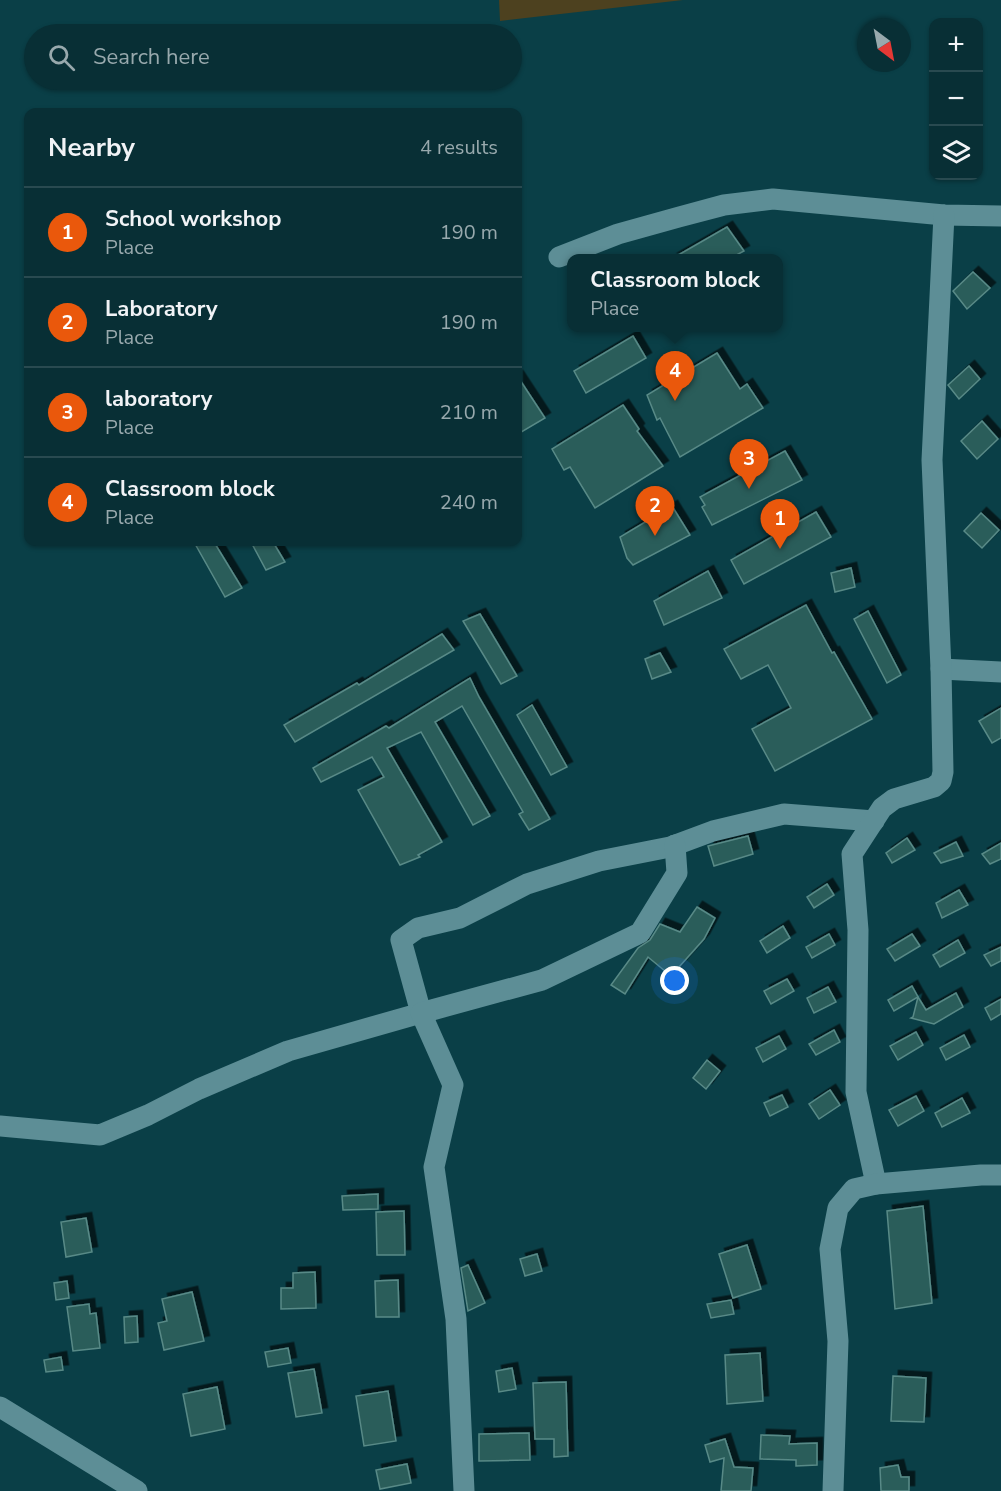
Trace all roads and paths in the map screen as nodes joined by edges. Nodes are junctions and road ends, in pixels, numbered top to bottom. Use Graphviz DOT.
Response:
graph roads {
  1 [pos="944,214"];
  2 [pos="1001,216"];
  3 [pos="558,257"];
  4 [pos="941,669"];
  5 [pos="1001,672"];
  6 [pos="874,820"];
  7 [pos="675,845"];
  8 [pos="421,1013"];
  9 [pos="0,1126"];
  10 [pos="1001,1175"];
  11 [pos="876,1184"];
  12 [pos="0,1407"];
  13 [pos="137,1491"];
  14 [pos="464,1491"];
  15 [pos="833,1491"];
  1 -- 2 [label="street"];
  1 -- 3 [label="street"];
  1 -- 4 [label="street"];
  4 -- 5 [label="street"];
  4 -- 6 [label="street"];
  6 -- 7 [label="street"];
  6 -- 11 [label="street"];
  7 -- 8 [label="street"];
  7 -- 8 [label="street"];
  8 -- 9 [label="street"];
  8 -- 14 [label="street"];
  10 -- 11 [label="street"];
  11 -- 15 [label="street"];
  12 -- 13 [label="street"];
}
